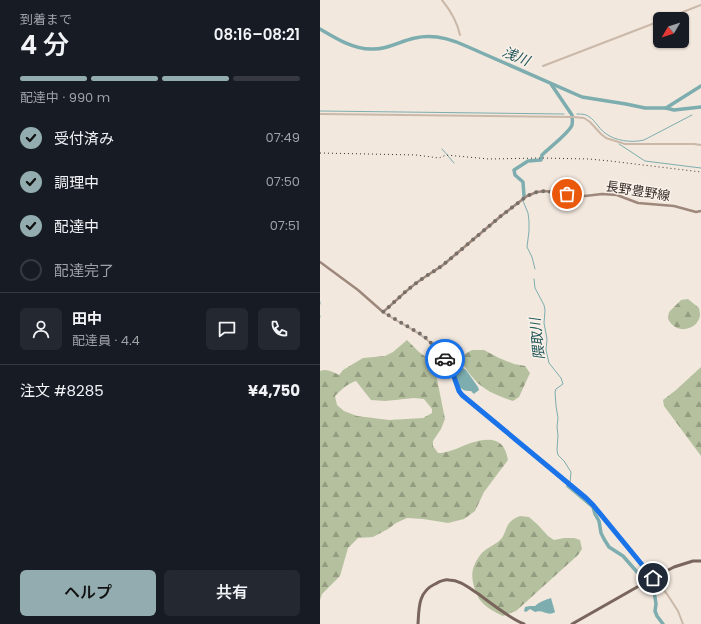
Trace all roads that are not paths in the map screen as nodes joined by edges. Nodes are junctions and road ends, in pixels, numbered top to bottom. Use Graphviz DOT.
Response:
graph roads {
  1 [pos="442,0"];
  2 [pos="701,5"];
  3 [pos="683,12"];
  4 [pos="653,24"];
  5 [pos="460,35"];
  6 [pos="543,66"];
  7 [pos="320,114"];
  8 [pos="701,145"];
  9 [pos="701,211"];
  10 [pos="320,262"];
  11 [pos="383,312"];
  12 [pos="701,561"];
  13 [pos="652,578"];
  14 [pos="418,624"];
  15 [pos="524,624"];
  16 [pos="572,624"];
  17 [pos="683,624"];
  1 -- 5 [label="street"];
  2 -- 3 [label="street"];
  4 -- 6 [label="street"];
  7 -- 8 [label="street"];
  9 -- 11 [label="main road, 長野豊野線"];
  10 -- 11 [label="main road"];
  11 -- 13 [label="street"];
  12 -- 13 [label="main road"];
  13 -- 16 [label="main road"];
  13 -- 17 [label="street"];
  14 -- 15 [label="main road"];
}
